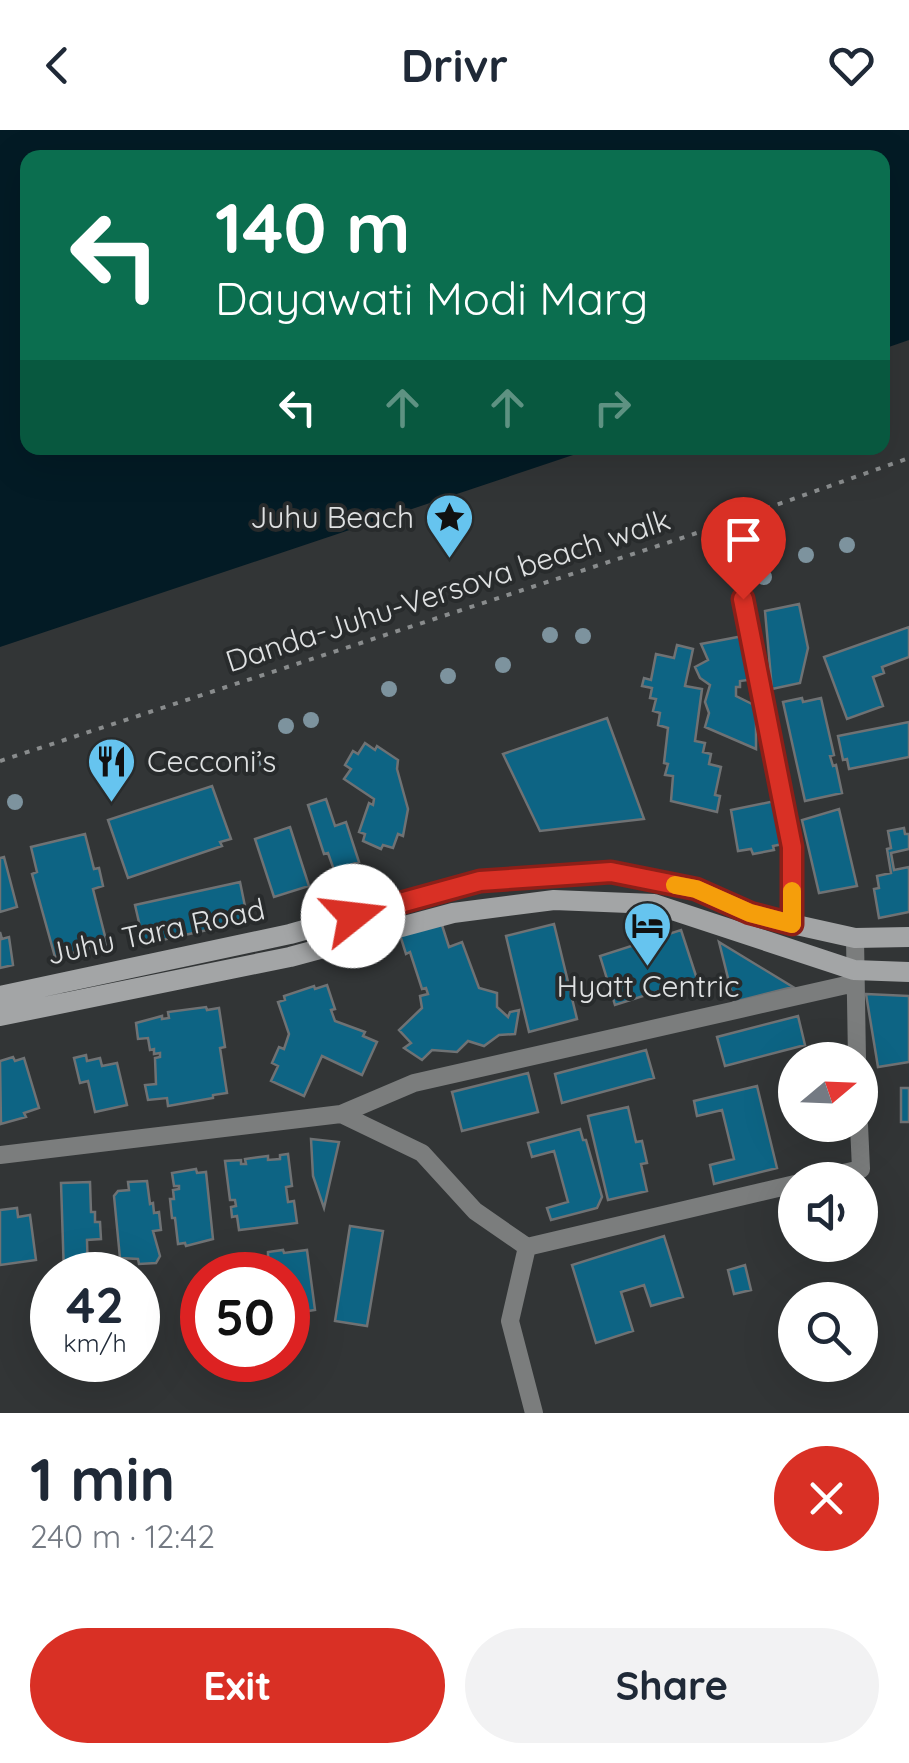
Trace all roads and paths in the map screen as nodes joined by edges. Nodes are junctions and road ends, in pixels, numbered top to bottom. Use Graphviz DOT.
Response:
graph roads {
  1 [pos="909,458"];
  2 [pos="743,599"];
  3 [pos="0,761"];
  4 [pos="792,924"];
  5 [pos="909,937"];
  6 [pos="855,938"];
  7 [pos="909,972"];
  8 [pos="854,976"];
  9 [pos="0,996"];
  10 [pos="0,1016"];
  11 [pos="856,1042"];
  12 [pos="340,1114"];
  13 [pos="0,1155"];
  14 [pos="778,1188"];
  15 [pos="527,1247"];
  16 [pos="534,1413"];
  1 -- 3 [label="path, Danda-Juhu-Versova beach walk"];
  2 -- 4 [label="street"];
  4 -- 6 [label="main road, Juhu Tara Road"];
  4 -- 9 [label="main road, Juhu Tara Road"];
  5 -- 6 [label="main road, Juhu Tara Road"];
  6 -- 8 [label="street"];
  7 -- 8 [label="main road, Juhu Tara Road"];
  8 -- 10 [label="main road, Juhu Tara Road"];
  8 -- 11 [label="street"];
  8 -- 12 [label="street"];
  12 -- 13 [label="street"];
  12 -- 15 [label="street"];
  14 -- 15 [label="street"];
  15 -- 16 [label="street"];
}
